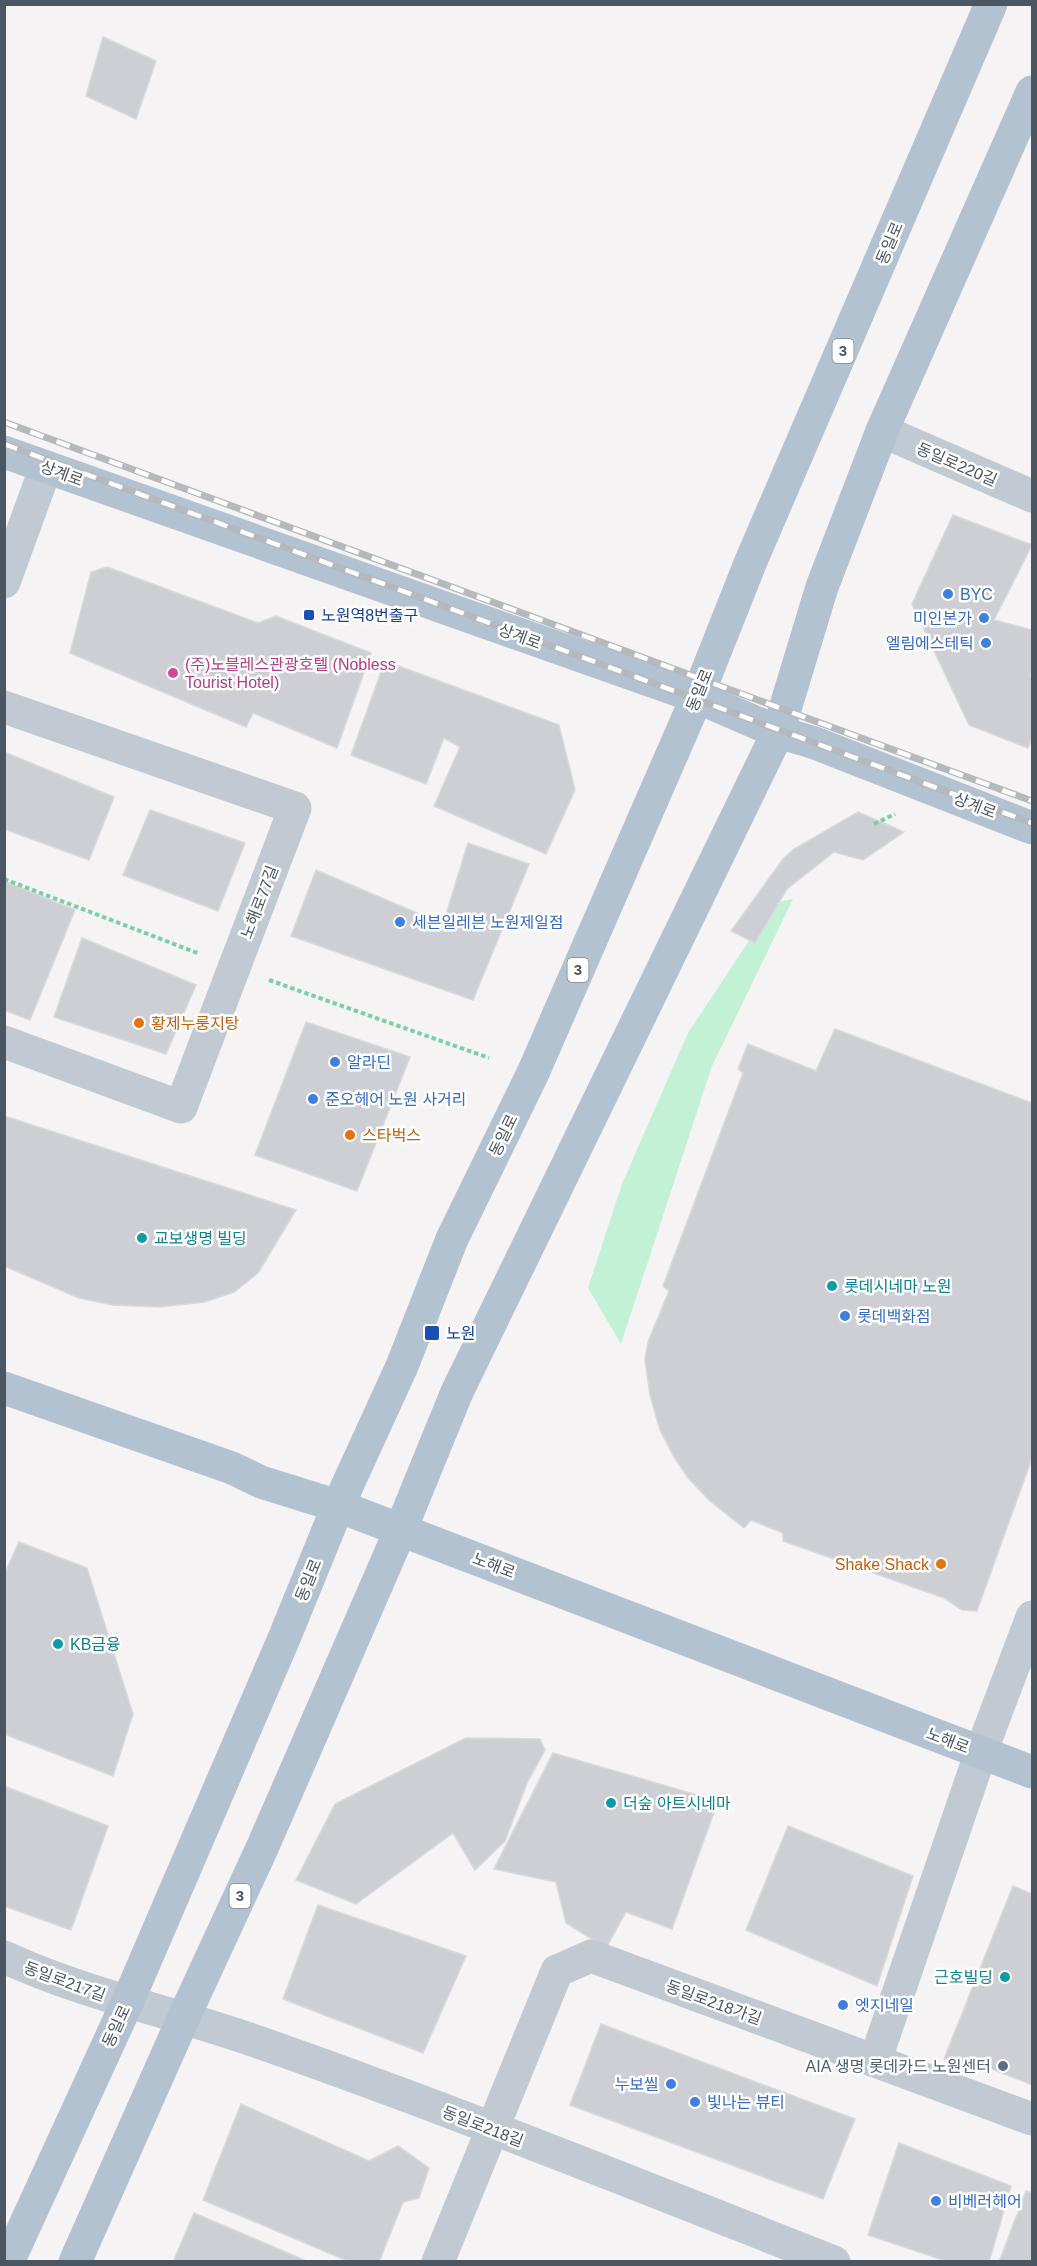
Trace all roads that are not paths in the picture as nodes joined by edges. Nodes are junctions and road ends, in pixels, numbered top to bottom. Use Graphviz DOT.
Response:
graph roads {
  1 [pos="991,4"];
  2 [pos="1032,92"];
  3 [pos="882,431"];
  4 [pos="4,452"];
  5 [pos="46,467"];
  6 [pos="1032,496"];
  7 [pos="4,582"];
  8 [pos="697,697"];
  9 [pos="4,707"];
  10 [pos="778,732"];
  11 [pos="1032,828"];
  12 [pos="4,1042"];
  13 [pos="4,1388"];
  14 [pos="338,1506"];
  15 [pos="401,1529"];
  16 [pos="1032,1617"];
  17 [pos="981,1752"];
  18 [pos="1032,1772"];
  19 [pos="4,1958"];
  20 [pos="127,2003"];
  21 [pos="183,2019"];
  22 [pos="875,2061"];
  23 [pos="1032,2120"];
  24 [pos="492,2129"];
  25 [pos="8,2262"];
  26 [pos="75,2262"];
  27 [pos="438,2262"];
  28 [pos="834,2262"];
  1 -- 8 [label="main road, 동일로 / 3"];
  2 -- 3 [label="main road, 3"];
  3 -- 6 [label="street, 동일로220길"];
  3 -- 10 [label="main road, 3"];
  4 -- 5 [label="main road, 상계로"];
  5 -- 7 [label="street"];
  5 -- 8 [label="main road, 상계로"];
  8 -- 10 [label="main road, 상계로"];
  8 -- 14 [label="main road, 동일로 / 3"];
  9 -- 12 [label="street, 노해로77길"];
  10 -- 11 [label="main road, 상계로"];
  10 -- 15 [label="main road, 3"];
  13 -- 14 [label="main road, 노해로"];
  14 -- 15 [label="main road, 노해로"];
  14 -- 20 [label="main road, 동일로 / 3"];
  15 -- 17 [label="main road, 노해로"];
  15 -- 21 [label="main road, 3"];
  16 -- 17 [label="street"];
  17 -- 18 [label="main road, 노해로"];
  17 -- 22 [label="street, 노해로"];
  19 -- 20 [label="street, 동일로217길"];
  20 -- 21 [label="street, 동일로218길"];
  20 -- 25 [label="main road, 동일로 / 3"];
  21 -- 24 [label="street, 동일로218길"];
  21 -- 26 [label="main road, 3"];
  22 -- 23 [label="street, 동일로218가길"];
  22 -- 24 [label="street, 동일로218가길"];
  24 -- 27 [label="street, 동일로218가길"];
  24 -- 28 [label="street, 동일로218길"];
}
